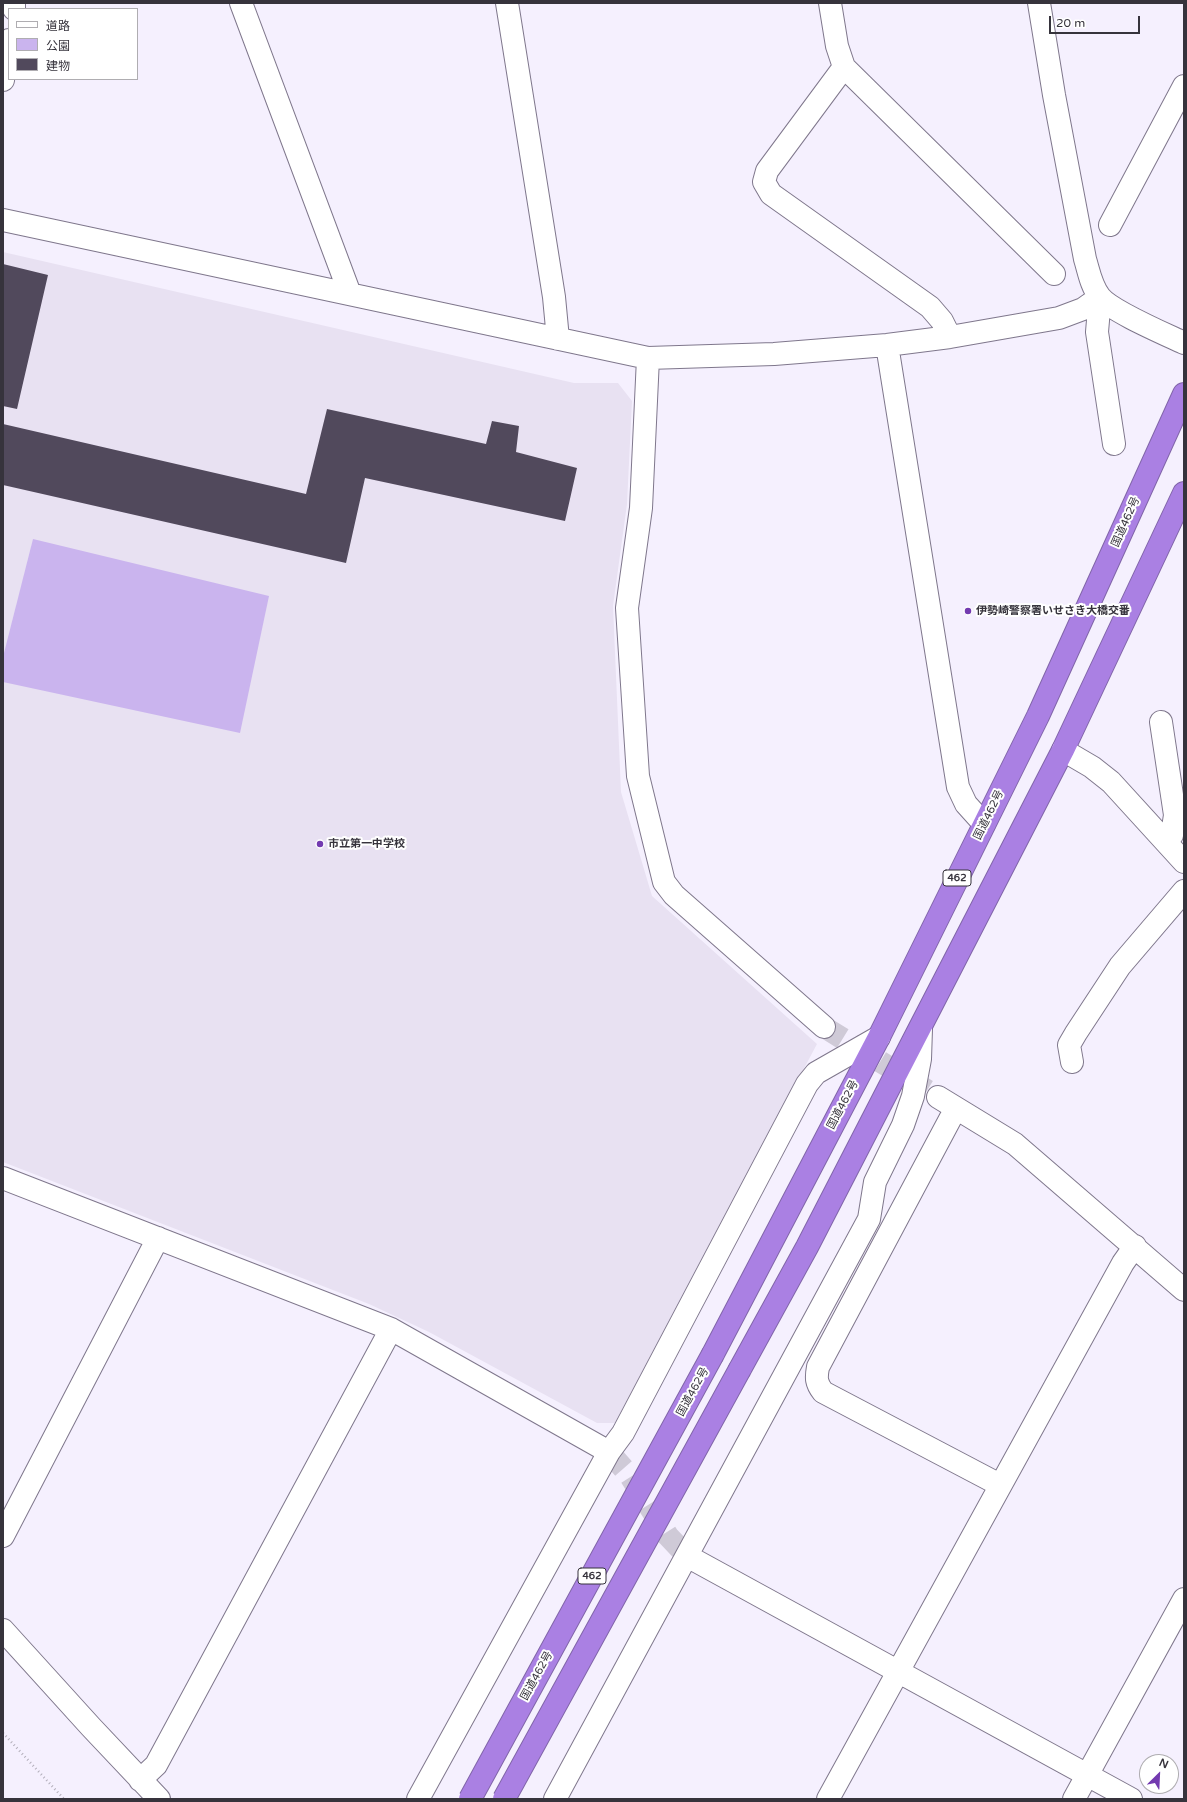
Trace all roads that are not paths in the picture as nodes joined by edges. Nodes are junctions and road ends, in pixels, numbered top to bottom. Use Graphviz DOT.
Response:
graph roads {
  1 [pos="241,3"];
  2 [pos="507,3"];
  3 [pos="830,3"];
  4 [pos="1039,3"];
  5 [pos="8,47"];
  6 [pos="844,67"];
  7 [pos="3,80"];
  8 [pos="1184,86"];
  9 [pos="3,220"];
  10 [pos="1110,225"];
  11 [pos="1054,274"];
  12 [pos="350,294"];
  13 [pos="1100,297"];
  14 [pos="950,337"];
  15 [pos="558,339"];
  16 [pos="1184,343"];
  17 [pos="887,345"];
  18 [pos="648,358"];
  19 [pos="1184,394"];
  20 [pos="1114,444"];
  21 [pos="1184,493"];
  22 [pos="1161,722"];
  23 [pos="1063,750"];
  24 [pos="984,824"];
  25 [pos="1167,843"];
  26 [pos="1184,862"];
  27 [pos="1184,891"];
  28 [pos="824,1027"];
  29 [pos="921,1029"];
  30 [pos="879,1037"];
  31 [pos="1072,1062"];
  32 [pos="3,1178"];
  33 [pos="158,1238"];
  34 [pos="1135,1246"];
  35 [pos="1184,1290"];
  36 [pos="391,1329"];
  37 [pos="609,1452"];
  38 [pos="1000,1485"];
  39 [pos="3,1536"];
  40 [pos="687,1556"];
  41 [pos="1184,1599"];
  42 [pos="3,1630"];
  43 [pos="897,1672"];
  44 [pos="1087,1775"];
  45 [pos="140,1780"];
  46 [pos="159,1799"];
  47 [pos="418,1799"];
  48 [pos="470,1799"];
  49 [pos="504,1799"];
  50 [pos="555,1799"];
  51 [pos="828,1799"];
  52 [pos="1074,1799"];
  53 [pos="1131,1799"];
  1 -- 12 [label="street"];
  2 -- 15 [label="street"];
  3 -- 6 [label="street"];
  4 -- 13 [label="street"];
  5 -- 7 [label="street"];
  6 -- 11 [label="street"];
  6 -- 14 [label="street"];
  8 -- 10 [label="street"];
  9 -- 12 [label="street"];
  12 -- 15 [label="street"];
  13 -- 14 [label="street"];
  13 -- 16 [label="street"];
  13 -- 20 [label="street"];
  14 -- 17 [label="street"];
  15 -- 18 [label="street"];
  17 -- 18 [label="street"];
  17 -- 24 [label="street"];
  18 -- 28 [label="street"];
  19 -- 24 [label="highway, 国道462号 / 462"];
  21 -- 23 [label="highway, 462"];
  22 -- 25 [label="street"];
  23 -- 25 [label="street"];
  23 -- 29 [label="highway, 462"];
  24 -- 30 [label="highway, 国道462号 / 462"];
  25 -- 26 [label="street"];
  27 -- 31 [label="street"];
  29 -- 40 [label="street"];
  29 -- 49 [label="highway, 462, bridge"];
  30 -- 37 [label="street"];
  30 -- 48 [label="highway, 国道462号 / 462, bridge"];
  32 -- 33 [label="street"];
  33 -- 36 [label="street"];
  33 -- 39 [label="street"];
  34 -- 35 [label="street"];
  34 -- 38 [label="street"];
  34 -- 38 [label="street"];
  36 -- 37 [label="street"];
  36 -- 45 [label="street"];
  37 -- 47 [label="street"];
  38 -- 43 [label="street"];
  40 -- 43 [label="street"];
  40 -- 50 [label="street"];
  41 -- 44 [label="street"];
  42 -- 45 [label="street"];
  43 -- 44 [label="street"];
  43 -- 51 [label="street"];
  44 -- 52 [label="street"];
  44 -- 53 [label="street"];
  45 -- 46 [label="street"];
}
